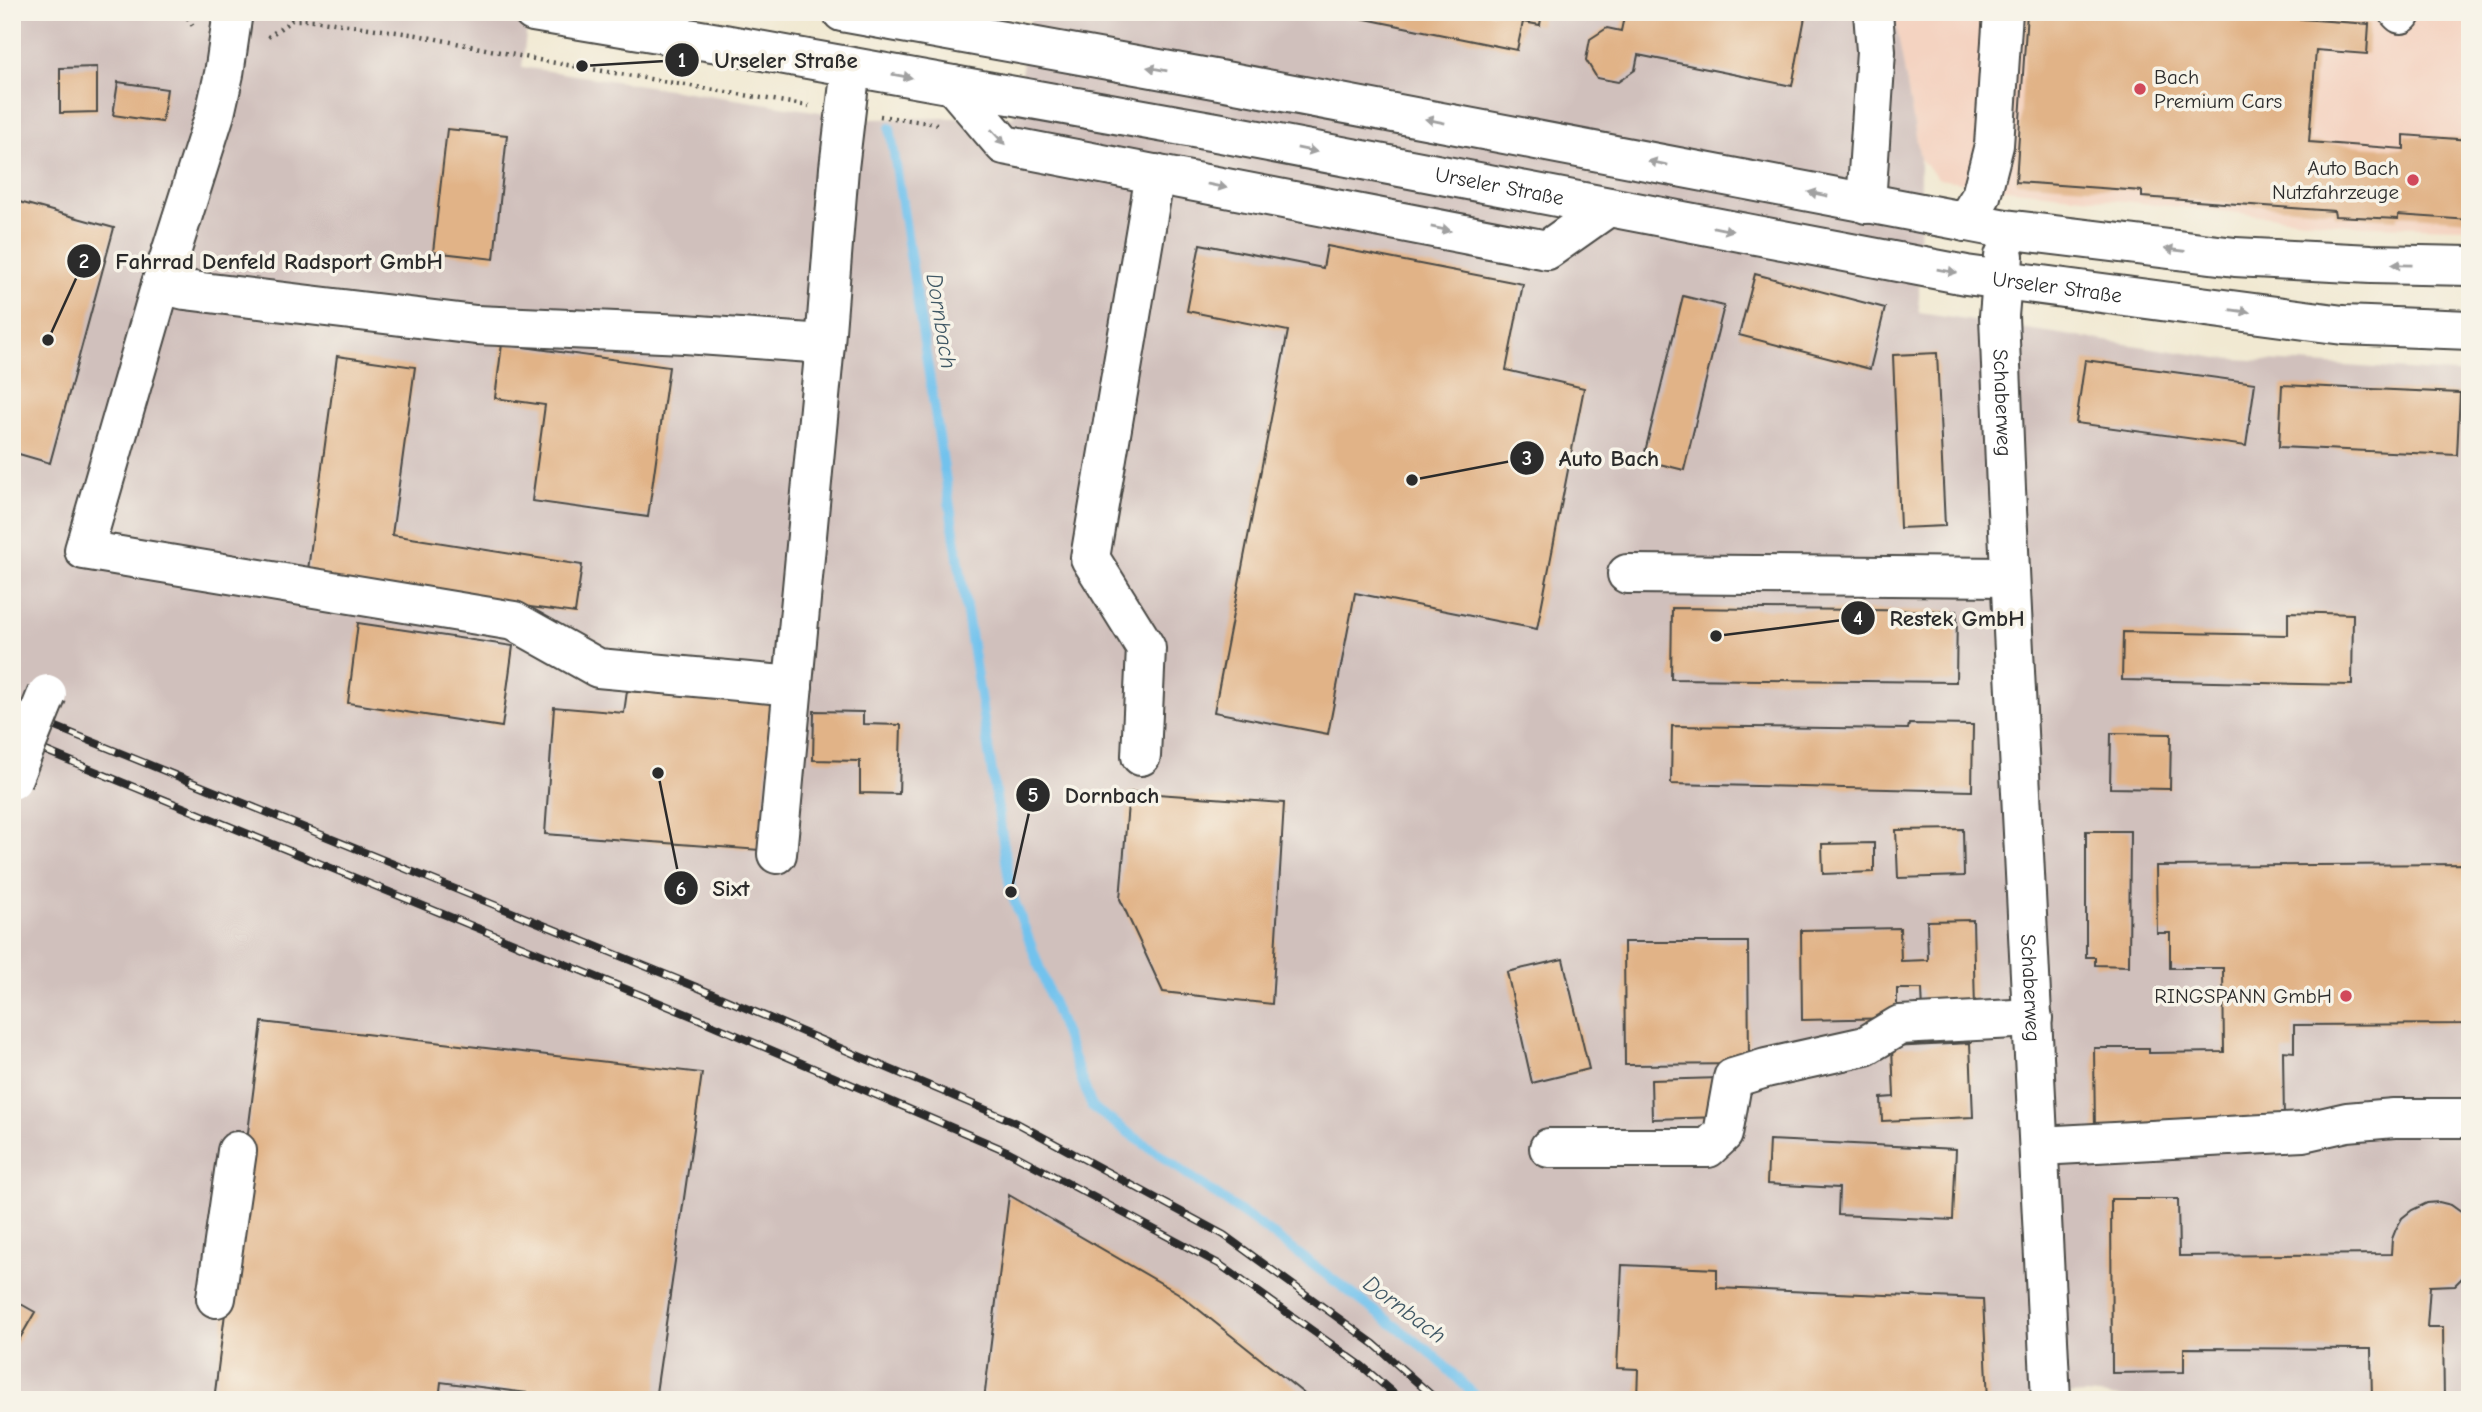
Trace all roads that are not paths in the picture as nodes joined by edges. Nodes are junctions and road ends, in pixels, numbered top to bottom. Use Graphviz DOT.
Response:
graph roads {
  1 [pos="233,12"];
  2 [pos="533,12"];
  3 [pos="842,12"];
  4 [pos="1873,12"];
  5 [pos="2003,12"];
  6 [pos="850,67"];
  7 [pos="953,85"];
  8 [pos="1154,174"];
  9 [pos="1866,204"];
  10 [pos="1608,207"];
  11 [pos="1965,222"];
  12 [pos="2005,229"];
  13 [pos="2470,266"];
  14 [pos="2002,279"];
  15 [pos="160,284"];
  16 [pos="2470,330"];
  17 [pos="825,344"];
  18 [pos="1627,575"];
  19 [pos="2010,577"];
  20 [pos="793,686"];
  21 [pos="47,694"];
  22 [pos="1141,756"];
  23 [pos="12,780"];
  24 [pos="777,855"];
  25 [pos="2033,1018"];
  26 [pos="2470,1118"];
  27 [pos="2039,1146"];
  28 [pos="1549,1148"];
  29 [pos="237,1151"];
  30 [pos="216,1298"];
  31 [pos="2051,1400"];
  1 -- 15 [label="street"];
  2 -- 6 [label="street, Urseler Straße"];
  9 -- 3 [label="street, one-way"];
  4 -- 9 [label="street"];
  5 -- 11 [label="street"];
  6 -- 7 [label="street, Urseler Straße, one-way"];
  6 -- 17 [label="street"];
  7 -- 8 [label="street, one-way"];
  7 -- 10 [label="street, Urseler Straße, one-way"];
  8 -- 10 [label="street, one-way"];
  8 -- 22 [label="street"];
  9 -- 11 [label="street"];
  10 -- 14 [label="street, Urseler Straße, one-way"];
  11 -- 12 [label="street"];
  13 -- 12 [label="street, one-way"];
  12 -- 14 [label="street, Schaberweg"];
  14 -- 16 [label="street, Urseler Straße, one-way"];
  14 -- 19 [label="street, Schaberweg"];
  15 -- 17 [label="street"];
  15 -- 20 [label="street"];
  17 -- 20 [label="street"];
  18 -- 19 [label="street"];
  19 -- 25 [label="street, Schaberweg"];
  20 -- 24 [label="street"];
  21 -- 23 [label="street, bridge"];
  25 -- 27 [label="street, Schaberweg"];
  25 -- 28 [label="street"];
  26 -- 27 [label="street"];
  27 -- 31 [label="street, Schaberweg"];
  29 -- 30 [label="street"];
}
